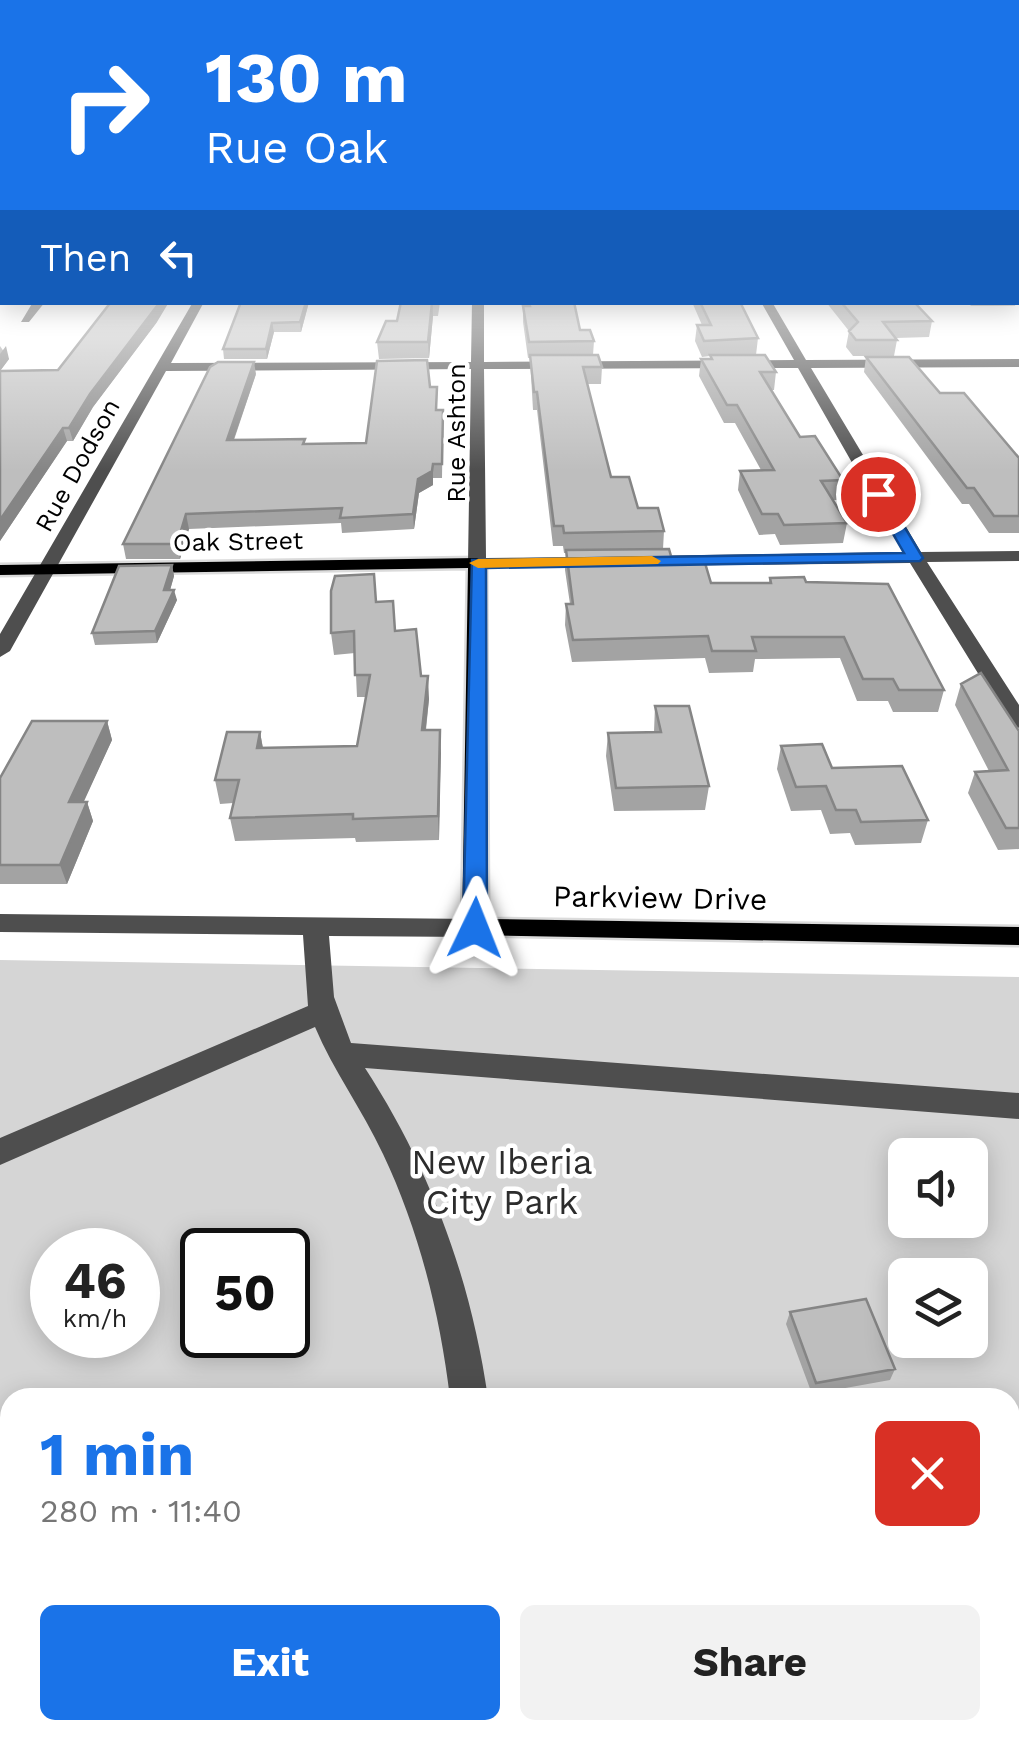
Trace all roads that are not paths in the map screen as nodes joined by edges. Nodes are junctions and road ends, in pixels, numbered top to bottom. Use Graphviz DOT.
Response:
graph roads {
  1 [pos="33,309"];
  2 [pos="195,309"];
  3 [pos="478,309"];
  4 [pos="770,309"];
  5 [pos="25,318"];
  6 [pos="1019,364"];
  7 [pos="803,366"];
  8 [pos="160,367"];
  9 [pos="480,368"];
  10 [pos="1019,556"];
  11 [pos="915,558"];
  12 [pos="478,563"];
  13 [pos="48,568"];
  14 [pos="0,570"];
  15 [pos="0,652"];
  16 [pos="1019,722"];
  17 [pos="0,923"];
  18 [pos="316,926"];
  19 [pos="475,928"];
  20 [pos="1019,936"];
  21 [pos="320,1013"];
  22 [pos="339,1054"];
  23 [pos="1019,1106"];
  24 [pos="0,1152"];
  25 [pos="468,1388"];
  1 -- 5 [label="street"];
  2 -- 8 [label="street, Rue Dodson"];
  3 -- 9 [label="street, Rue Ashton"];
  4 -- 7 [label="street"];
  6 -- 7 [label="street"];
  7 -- 9 [label="street"];
  7 -- 11 [label="street"];
  8 -- 9 [label="street"];
  8 -- 13 [label="street, Rue Dodson"];
  9 -- 12 [label="street, Rue Ashton"];
  10 -- 11 [label="street"];
  11 -- 12 [label="street"];
  11 -- 16 [label="street"];
  12 -- 13 [label="main road, Oak Street"];
  12 -- 19 [label="main road"];
  13 -- 14 [label="main road, Oak Street"];
  13 -- 15 [label="street, Rue Dodson"];
  17 -- 18 [label="street, Parkview Drive"];
  18 -- 19 [label="street, Parkview Drive"];
  18 -- 21 [label="street"];
  19 -- 20 [label="main road, Parkview Drive"];
  21 -- 22 [label="street"];
  21 -- 24 [label="street"];
  22 -- 23 [label="street"];
  22 -- 25 [label="street"];
}
